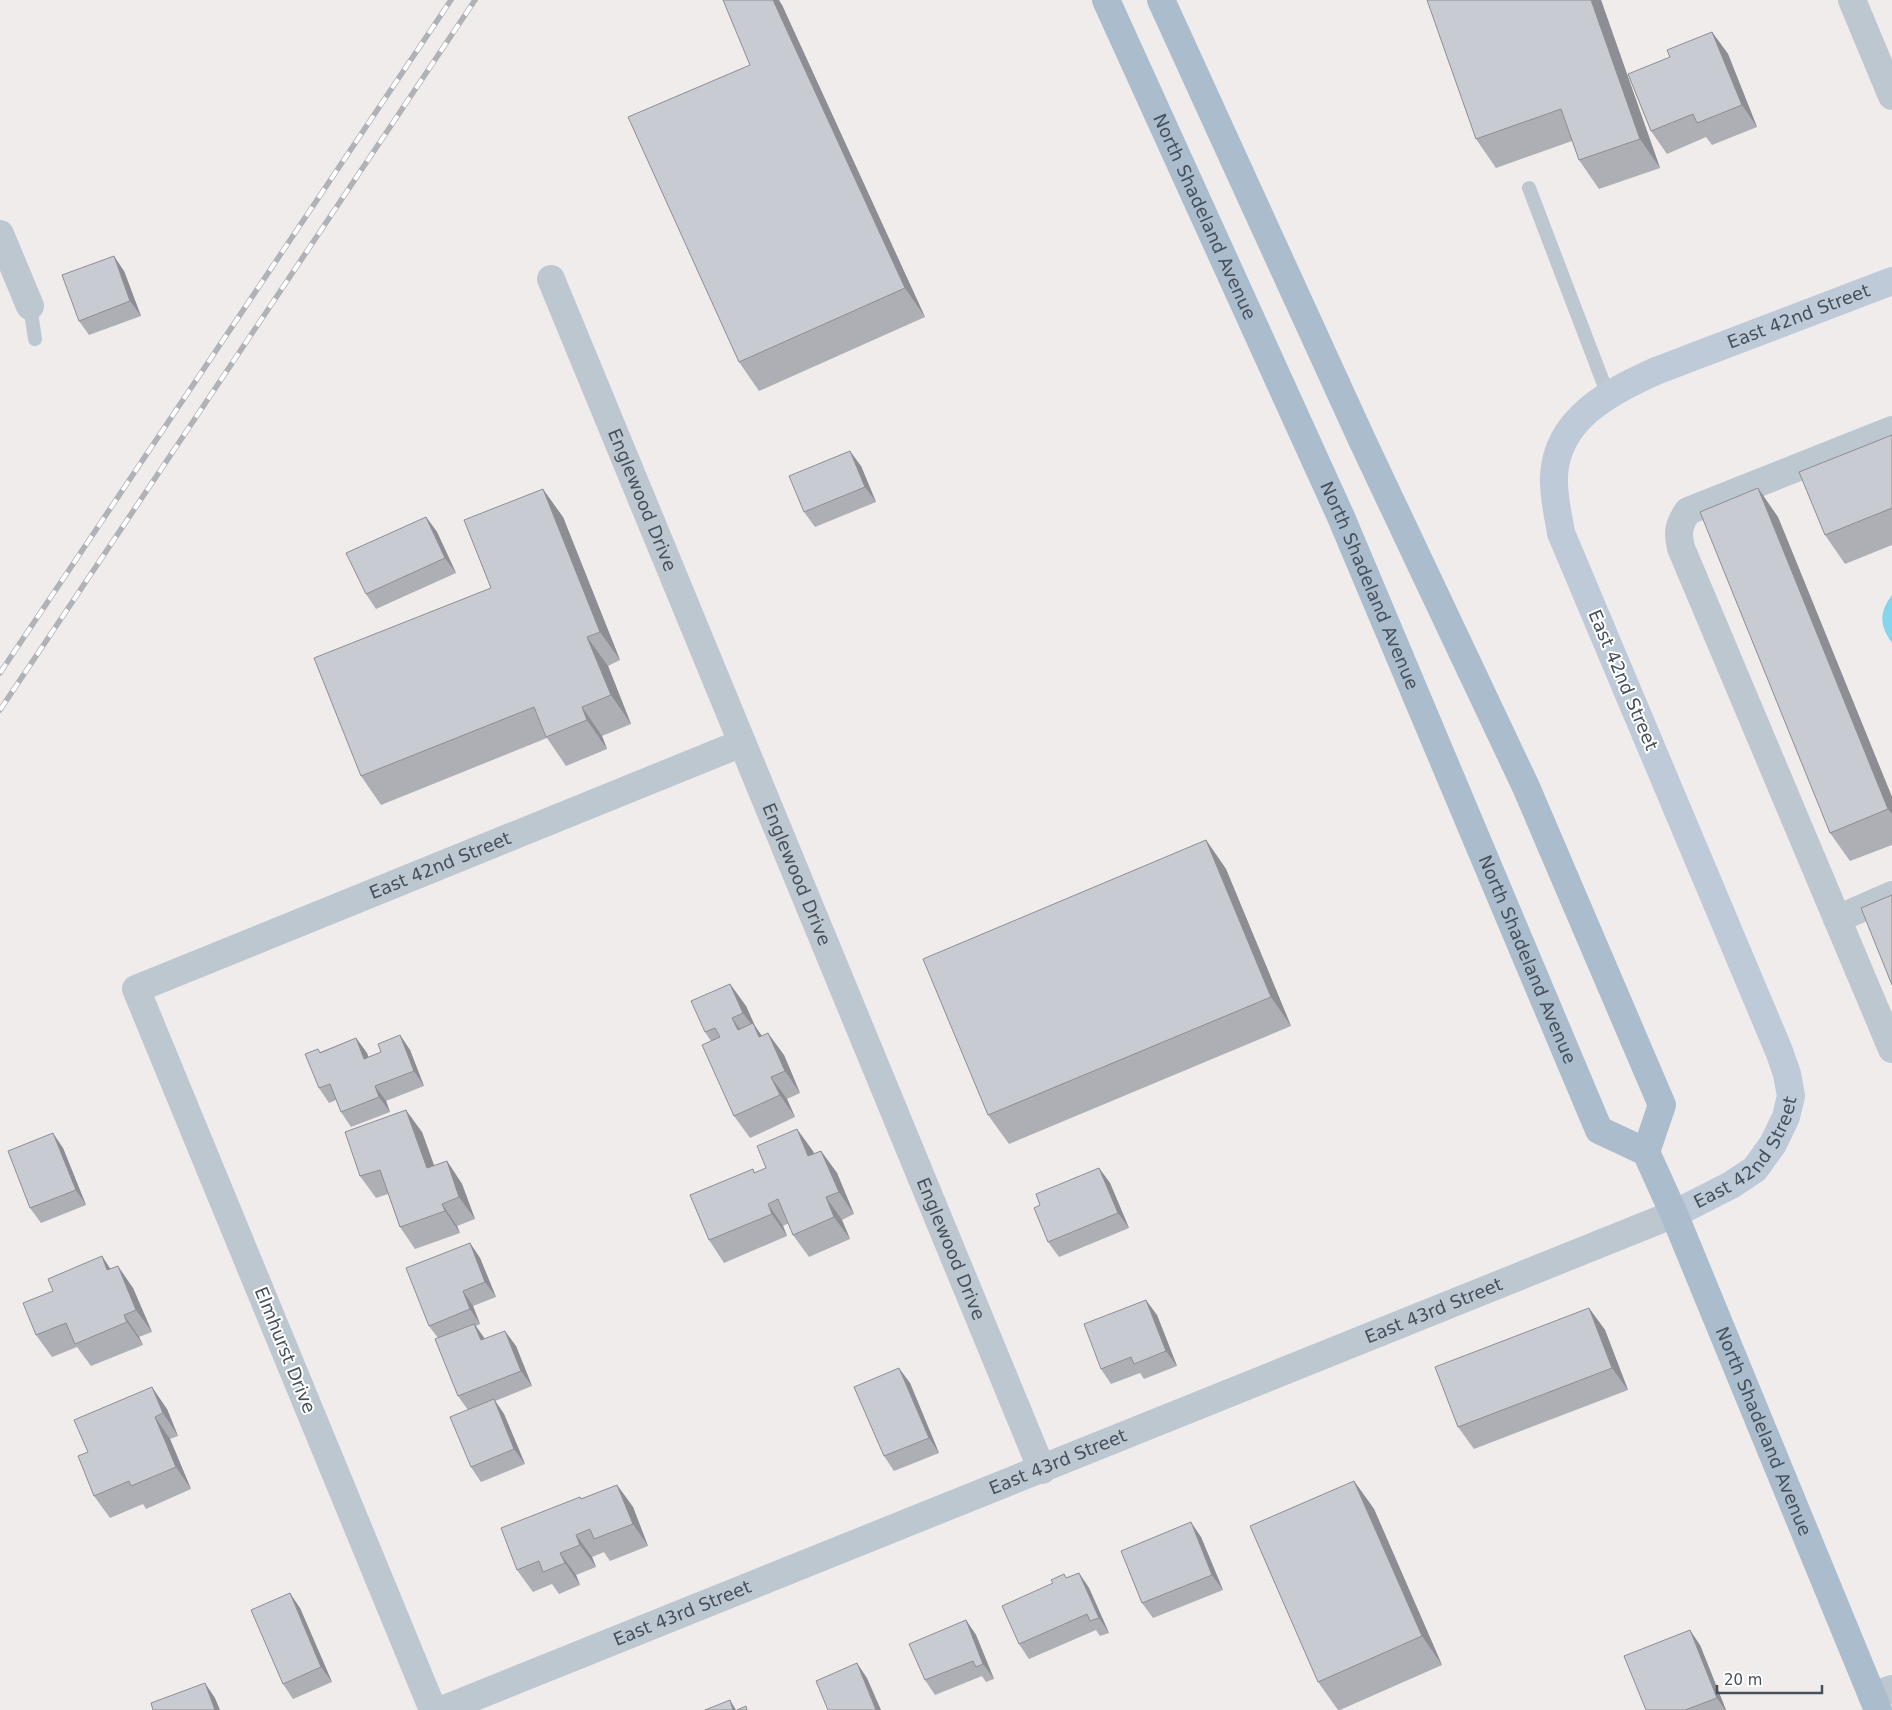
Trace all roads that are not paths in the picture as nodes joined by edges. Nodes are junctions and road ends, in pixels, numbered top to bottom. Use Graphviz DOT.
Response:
graph roads {
  1 [pos="1106,0"];
  2 [pos="1161,0"];
  3 [pos="1852,0"];
  4 [pos="1892,96"];
  5 [pos="1529,188"];
  6 [pos="0,234"];
  7 [pos="551,278"];
  8 [pos="1892,281"];
  9 [pos="30,306"];
  10 [pos="35,339"];
  11 [pos="1608,395"];
  12 [pos="1892,430"];
  13 [pos="742,743"];
  14 [pos="1892,895"];
  15 [pos="1837,919"];
  16 [pos="136,989"];
  17 [pos="1892,1049"];
  18 [pos="1646,1152"];
  19 [pos="1674,1214"];
  20 [pos="1042,1470"];
  21 [pos="1875,1701"];
  22 [pos="433,1710"];
  23 [pos="442,1710"];
  1 -- 18 [label="main road, North Shadeland Avenue"];
  2 -- 18 [label="main road"];
  3 -- 4 [label="street"];
  5 -- 11 [label="lane"];
  6 -- 9 [label="street"];
  7 -- 13 [label="street, Englewood Drive"];
  8 -- 11 [label="street, East 42nd Street"];
  9 -- 10 [label="lane"];
  11 -- 19 [label="street, East 42nd Street"];
  12 -- 15 [label="street"];
  13 -- 16 [label="street, East 42nd Street"];
  13 -- 20 [label="street, Englewood Drive"];
  14 -- 15 [label="street"];
  15 -- 17 [label="street"];
  16 -- 22 [label="street, Elmhurst Drive"];
  18 -- 19 [label="main road, North Shadeland Avenue"];
  19 -- 20 [label="street, East 43rd Street"];
  19 -- 21 [label="main road, North Shadeland Avenue"];
  20 -- 23 [label="street, East 43rd Street"];
}
